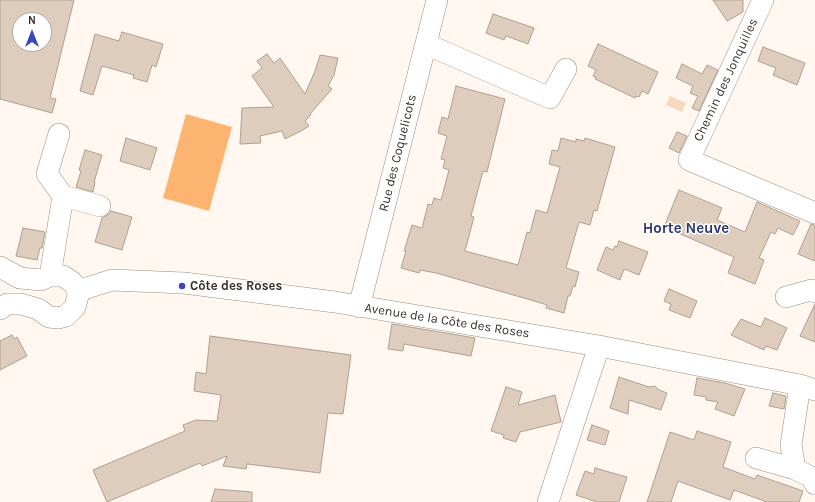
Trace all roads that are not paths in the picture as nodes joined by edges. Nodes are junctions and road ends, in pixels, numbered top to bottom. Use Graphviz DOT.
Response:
graph roads {
  1 [pos="437,0"];
  2 [pos="763,0"];
  3 [pos="426,44"];
  4 [pos="566,69"];
  5 [pos="59,134"];
  6 [pos="63,196"];
  7 [pos="100,206"];
  8 [pos="815,213"];
  9 [pos="0,266"];
  10 [pos="50,276"];
  11 [pos="77,288"];
  12 [pos="815,292"];
  13 [pos="786,297"];
  14 [pos="359,306"];
  15 [pos="0,309"];
  16 [pos="599,346"];
  17 [pos="808,387"];
  18 [pos="756,458"];
  19 [pos="795,469"];
  20 [pos="815,484"];
  21 [pos="548,502"];
  1 -- 3 [label="street, Rue des Coquelicots"];
  2 -- 8 [label="street, Chemin des Jonquilles"];
  3 -- 4 [label="street"];
  3 -- 14 [label="street, Rue des Coquelicots"];
  5 -- 6 [label="street"];
  6 -- 7 [label="street"];
  6 -- 10 [label="street"];
  9 -- 10 [label="street"];
  10 -- 11 [label="street"];
  11 -- 14 [label="street, Avenue de la Côte des Roses"];
  11 -- 15 [label="street"];
  12 -- 13 [label="street"];
  14 -- 16 [label="street, Avenue de la Côte des Roses"];
  16 -- 17 [label="street, Avenue de la Côte des Roses"];
  16 -- 21 [label="street"];
  17 -- 19 [label="street"];
  18 -- 19 [label="street"];
  19 -- 20 [label="street"];
}
